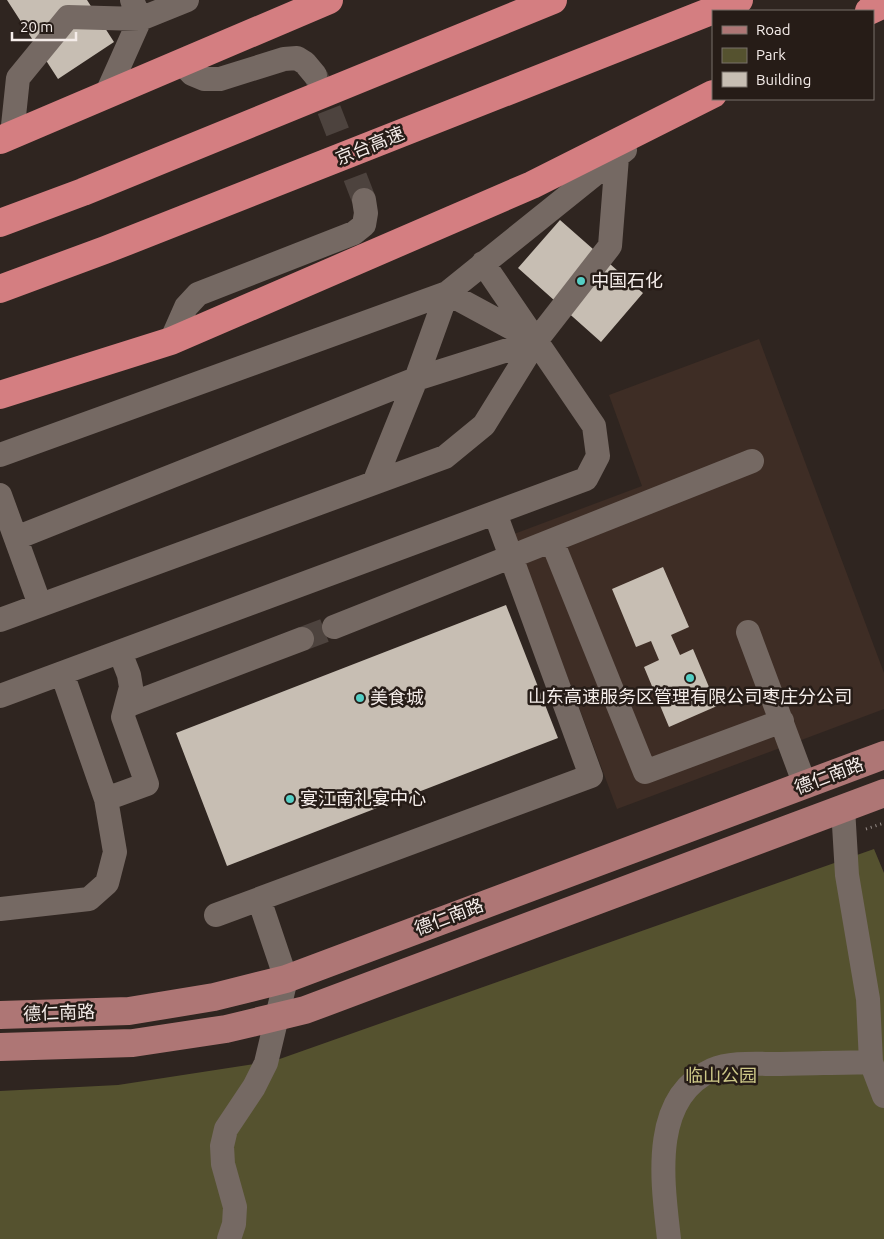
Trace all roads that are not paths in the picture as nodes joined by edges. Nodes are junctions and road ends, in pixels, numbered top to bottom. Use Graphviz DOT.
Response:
graph roads {
  1 [pos="187,0"];
  2 [pos="329,0"];
  3 [pos="553,0"];
  4 [pos="739,0"];
  5 [pos="884,4"];
  6 [pos="136,9"];
  7 [pos="714,10"];
  8 [pos="872,10"];
  9 [pos="712,11"];
  10 [pos="181,62"];
  11 [pos="315,75"];
  12 [pos="107,93"];
  13 [pos="712,95"];
  14 [pos="653,125"];
  15 [pos="6,138"];
  16 [pos="617,156"];
  17 [pos="364,200"];
  18 [pos="0,223"];
  19 [pos="483,263"];
  20 [pos="0,289"];
  21 [pos="447,293"];
  22 [pos="171,341"];
  23 [pos="536,341"];
  24 [pos="416,379"];
  25 [pos="0,395"];
  26 [pos="0,455"];
  27 [pos="752,461"];
  28 [pos="374,482"];
  29 [pos="0,495"];
  30 [pos="495,513"];
  31 [pos="16,538"];
  32 [pos="552,541"];
  33 [pos="511,557"];
  34 [pos="40,605"];
  35 [pos="0,620"];
  36 [pos="334,627"];
  37 [pos="748,632"];
  38 [pos="302,639"];
  39 [pos="120,652"];
  40 [pos="62,674"];
  41 [pos="0,696"];
  42 [pos="126,706"];
  43 [pos="782,721"];
  44 [pos="884,756"];
  45 [pos="805,785"];
  46 [pos="884,793"];
  47 [pos="106,799"];
  48 [pos="843,808"];
  49 [pos="259,899"];
  50 [pos="0,909"];
  51 [pos="216,915"];
  52 [pos="286,979"];
  53 [pos="0,1015"];
  54 [pos="276,1017"];
  55 [pos="0,1047"];
  56 [pos="871,1062"];
  57 [pos="884,1096"];
  58 [pos="229,1239"];
  59 [pos="669,1239"];
  1 -- 6 [label="street"];
  2 -- 10 [label="highway"];
  3 -- 18 [label="highway"];
  4 -- 7 [label="highway, 京台高速"];
  5 -- 8 [label="highway"];
  6 -- 12 [label="street"];
  6 -- 15 [label="street"];
  9 -- 20 [label="highway, 京台高速"];
  10 -- 11 [label="street"];
  10 -- 12 [label="highway"];
  12 -- 15 [label="highway"];
  13 -- 14 [label="highway"];
  14 -- 16 [label="street"];
  14 -- 22 [label="highway"];
  16 -- 19 [label="street"];
  16 -- 23 [label="street"];
  17 -- 22 [label="street"];
  19 -- 21 [label="street"];
  19 -- 23 [label="street"];
  21 -- 23 [label="street"];
  21 -- 24 [label="street"];
  21 -- 26 [label="street"];
  22 -- 25 [label="highway"];
  23 -- 24 [label="street"];
  23 -- 28 [label="street"];
  23 -- 30 [label="street"];
  24 -- 28 [label="street"];
  24 -- 31 [label="street"];
  27 -- 32 [label="street"];
  28 -- 34 [label="street"];
  29 -- 31 [label="street"];
  30 -- 33 [label="street"];
  30 -- 39 [label="street"];
  31 -- 34 [label="street"];
  32 -- 33 [label="street"];
  32 -- 43 [label="street"];
  33 -- 36 [label="street"];
  33 -- 49 [label="street"];
  34 -- 35 [label="street"];
  37 -- 43 [label="street"];
  38 -- 42 [label="street"];
  39 -- 40 [label="street"];
  39 -- 42 [label="street"];
  40 -- 41 [label="street"];
  40 -- 47 [label="street"];
  42 -- 47 [label="street"];
  43 -- 45 [label="street"];
  44 -- 45 [label="main road, 德仁南路"];
  45 -- 52 [label="main road, 德仁南路"];
  46 -- 48 [label="main road, 德仁南路"];
  47 -- 50 [label="street"];
  48 -- 54 [label="main road, 德仁南路"];
  48 -- 56 [label="street"];
  49 -- 51 [label="street"];
  49 -- 52 [label="street"];
  52 -- 53 [label="main road, 德仁南路"];
  52 -- 54 [label="street"];
  54 -- 55 [label="main road, 德仁南路"];
  54 -- 58 [label="street"];
  56 -- 57 [label="street"];
  56 -- 59 [label="street"];
}
